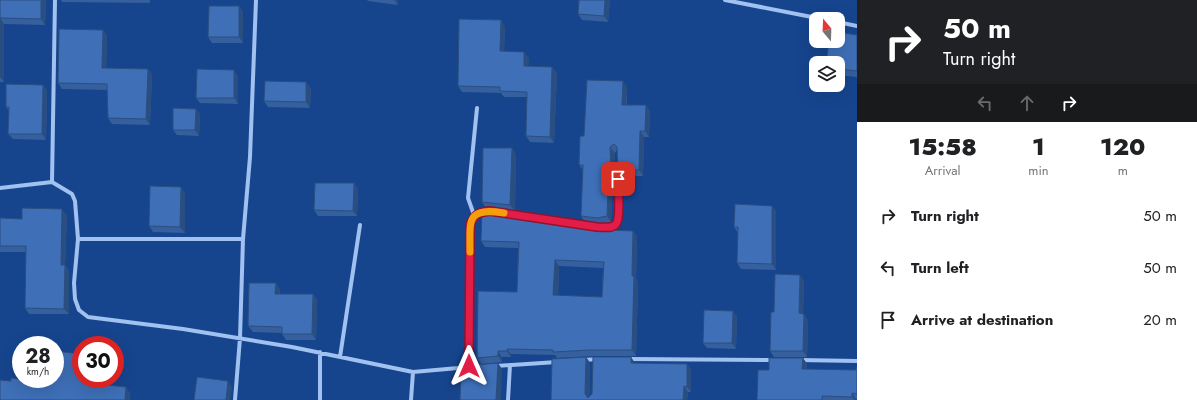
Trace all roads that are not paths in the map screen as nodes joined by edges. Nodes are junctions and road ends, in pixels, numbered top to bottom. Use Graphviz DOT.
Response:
graph roads {
  1 [pos="55,0"];
  2 [pos="256,0"];
  3 [pos="725,0"];
  4 [pos="809,16"];
  5 [pos="845,23"];
  6 [pos="857,26"];
  7 [pos="477,108"];
  8 [pos="618,160"];
  9 [pos="52,182"];
  10 [pos="0,188"];
  11 [pos="490,211"];
  12 [pos="506,213"];
  13 [pos="474,215"];
  14 [pos="552,220"];
  15 [pos="360,224"];
  16 [pos="597,227"];
  17 [pos="78,239"];
  18 [pos="243,239"];
  19 [pos="240,338"];
  20 [pos="320,352"];
  21 [pos="340,357"];
  22 [pos="594,359"];
  23 [pos="602,359"];
  24 [pos="625,359"];
  25 [pos="579,360"];
  26 [pos="778,360"];
  27 [pos="794,360"];
  28 [pos="564,361"];
  29 [pos="857,361"];
  30 [pos="510,365"];
  31 [pos="469,366"];
  32 [pos="594,366"];
  33 [pos="413,372"];
  34 [pos="235,400"];
  35 [pos="320,400"];
  36 [pos="411,400"];
  37 [pos="508,400"];
  1 -- 9 [label="street"];
  2 -- 18 [label="street"];
  3 -- 4 [label="street"];
  5 -- 6 [label="street"];
  7 -- 13 [label="street"];
  8 -- 16 [label="street"];
  9 -- 10 [label="street"];
  9 -- 17 [label="street"];
  11 -- 13 [label="street"];
  12 -- 14 [label="street"];
  13 -- 31 [label="street"];
  15 -- 21 [label="street"];
  17 -- 18 [label="street"];
  17 -- 19 [label="street"];
  18 -- 19 [label="street"];
  19 -- 20 [label="street"];
  19 -- 34 [label="street"];
  20 -- 21 [label="street"];
  20 -- 35 [label="street"];
  21 -- 33 [label="street"];
  22 -- 23 [label="street"];
  22 -- 25 [label="street"];
  22 -- 32 [label="street"];
  24 -- 26 [label="street"];
  27 -- 29 [label="street"];
  28 -- 30 [label="street"];
  30 -- 31 [label="street"];
  30 -- 37 [label="street"];
  31 -- 33 [label="street"];
  33 -- 36 [label="street"];
}
